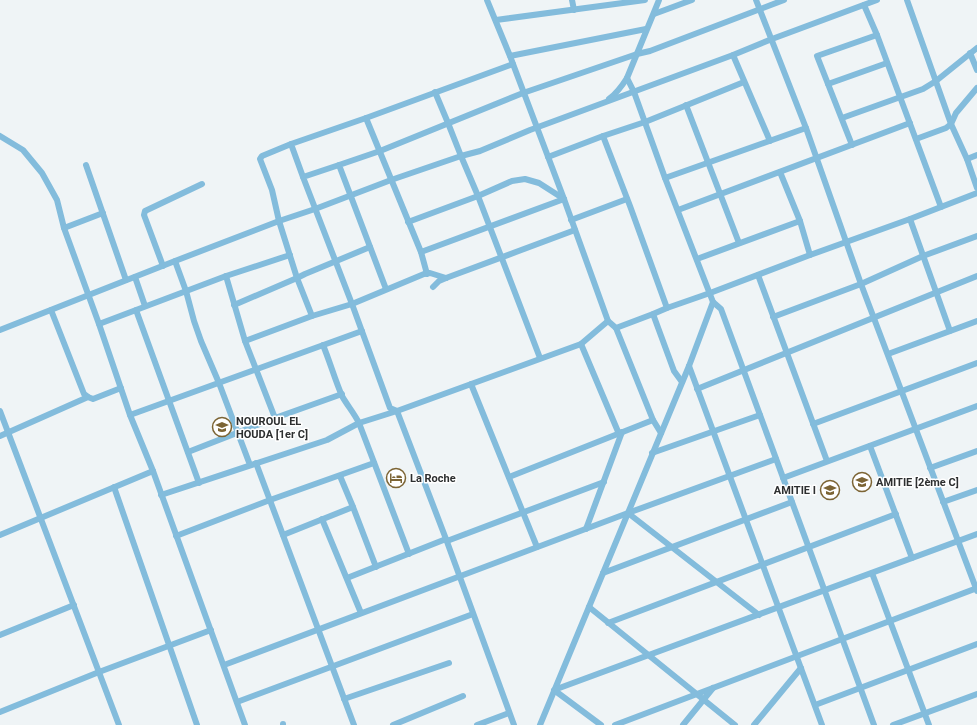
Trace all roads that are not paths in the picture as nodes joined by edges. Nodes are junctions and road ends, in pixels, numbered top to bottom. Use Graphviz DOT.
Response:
graph roads {
  1 [pos="487,0"];
  2 [pos="572,0"];
  3 [pos="645,0"];
  4 [pos="659,0"];
  5 [pos="692,0"];
  6 [pos="756,0"];
  7 [pos="784,0"];
  8 [pos="877,0"];
  9 [pos="907,0"];
  10 [pos="864,5"];
  11 [pos="574,10"];
  12 [pos="760,10"];
  13 [pos="654,14"];
  14 [pos="496,20"];
  15 [pos="646,29"];
  16 [pos="877,35"];
  17 [pos="772,39"];
  18 [pos="977,48"];
  19 [pos="970,53"];
  20 [pos="637,54"];
  21 [pos="733,55"];
  22 [pos="510,56"];
  23 [pos="887,63"];
  24 [pos="513,64"];
  25 [pos="977,70"];
  26 [pos="627,78"];
  27 [pos="936,81"];
  28 [pos="744,82"];
  29 [pos="828,84"];
  30 [pos="977,88"];
  31 [pos="435,92"];
  32 [pos="634,92"];
  33 [pos="523,93"];
  34 [pos="900,98"];
  35 [pos="603,103"];
  36 [pos="686,105"];
  37 [pos="366,118"];
  38 [pos="842,118"];
  39 [pos="645,122"];
  40 [pos="448,123"];
  41 [pos="910,123"];
  42 [pos="951,124"];
  43 [pos="537,128"];
  44 [pos="806,128"];
  45 [pos="0,136"];
  46 [pos="603,136"];
  47 [pos="916,139"];
  48 [pos="770,141"];
  49 [pos="291,144"];
  50 [pos="852,145"];
  51 [pos="380,151"];
  52 [pos="977,155"];
  53 [pos="461,156"];
  54 [pos="548,157"];
  55 [pos="817,158"];
  56 [pos="967,159"];
  57 [pos="708,163"];
  58 [pos="86,165"];
  59 [pos="339,165"];
  60 [pos="780,172"];
  61 [pos="303,177"];
  62 [pos="665,178"];
  63 [pos="391,180"];
  64 [pos="202,184"];
  65 [pos="977,188"];
  66 [pos="720,194"];
  67 [pos="977,194"];
  68 [pos="350,195"];
  69 [pos="478,196"];
  70 [pos="564,199"];
  71 [pos="627,199"];
  72 [pos="941,208"];
  73 [pos="315,209"];
  74 [pos="678,210"];
  75 [pos="102,213"];
  76 [pos="910,219"];
  77 [pos="571,220"];
  78 [pos="279,221"];
  79 [pos="800,221"];
  80 [pos="408,222"];
  81 [pos="490,226"];
  82 [pos="64,228"];
  83 [pos="575,230"];
  84 [pos="977,236"];
  85 [pos="846,242"];
  86 [pos="739,243"];
  87 [pos="370,248"];
  88 [pos="421,252"];
  89 [pos="290,255"];
  90 [pos="810,255"];
  91 [pos="923,256"];
  92 [pos="502,257"];
  93 [pos="697,259"];
  94 [pos="175,261"];
  95 [pos="335,261"];
  96 [pos="163,266"];
  97 [pos="427,274"];
  98 [pos="758,275"];
  99 [pos="226,276"];
  100 [pos="977,276"];
  101 [pos="135,277"];
  102 [pos="297,278"];
  103 [pos="446,278"];
  104 [pos="126,280"];
  105 [pos="861,284"];
  106 [pos="433,287"];
  107 [pos="386,290"];
  108 [pos="186,291"];
  109 [pos="936,292"];
  110 [pos="710,293"];
  111 [pos="88,295"];
  112 [pos="713,302"];
  113 [pos="352,304"];
  114 [pos="234,305"];
  115 [pos="145,306"];
  116 [pos="667,308"];
  117 [pos="51,310"];
  118 [pos="136,310"];
  119 [pos="653,314"];
  120 [pos="312,316"];
  121 [pos="773,317"];
  122 [pos="874,318"];
  123 [pos="608,321"];
  124 [pos="977,322"];
  125 [pos="99,324"];
  126 [pos="616,328"];
  127 [pos="0,330"];
  128 [pos="362,331"];
  129 [pos="950,331"];
  130 [pos="245,341"];
  131 [pos="581,344"];
  132 [pos="323,345"];
  133 [pos="786,353"];
  134 [pos="888,354"];
  135 [pos="540,358"];
  136 [pos="977,363"];
  137 [pos="689,366"];
  138 [pos="257,369"];
  139 [pos="743,370"];
  140 [pos="682,382"];
  141 [pos="219,383"];
  142 [pos="471,384"];
  143 [pos="121,388"];
  144 [pos="697,389"];
  145 [pos="902,391"];
  146 [pos="342,394"];
  147 [pos="88,397"];
  148 [pos="169,402"];
  149 [pos="977,406"];
  150 [pos="0,410"];
  151 [pos="397,411"];
  152 [pos="130,415"];
  153 [pos="760,415"];
  154 [pos="275,418"];
  155 [pos="653,420"];
  156 [pos="359,422"];
  157 [pos="813,424"];
  158 [pos="916,429"];
  159 [pos="8,432"];
  160 [pos="713,432"];
  161 [pos="238,433"];
  162 [pos="621,433"];
  163 [pos="661,433"];
  164 [pos="0,436"];
  165 [pos="870,446"];
  166 [pos="977,451"];
  167 [pos="188,452"];
  168 [pos="652,453"];
  169 [pos="776,459"];
  170 [pos="827,461"];
  171 [pos="374,463"];
  172 [pos="253,464"];
  173 [pos="930,468"];
  174 [pos="153,471"];
  175 [pos="340,476"];
  176 [pos="730,476"];
  177 [pos="509,477"];
  178 [pos="783,478"];
  179 [pos="604,482"];
  180 [pos="199,483"];
  181 [pos="114,487"];
  182 [pos="977,490"];
  183 [pos="161,495"];
  184 [pos="270,500"];
  185 [pos="792,502"];
  186 [pos="943,502"];
  187 [pos="353,507"];
  188 [pos="523,512"];
  189 [pos="628,513"];
  190 [pos="896,514"];
  191 [pos="41,518"];
  192 [pos="322,519"];
  193 [pos="746,519"];
  194 [pos="586,528"];
  195 [pos="977,534"];
  196 [pos="0,535"];
  197 [pos="283,535"];
  198 [pos="176,536"];
  199 [pos="447,540"];
  200 [pos="958,541"];
  201 [pos="537,547"];
  202 [pos="672,547"];
  203 [pos="808,547"];
  204 [pos="409,554"];
  205 [pos="912,558"];
  206 [pos="763,564"];
  207 [pos="376,567"];
  208 [pos="603,573"];
  209 [pos="872,573"];
  210 [pos="460,576"];
  211 [pos="347,578"];
  212 [pos="717,582"];
  213 [pos="977,589"];
  214 [pos="824,590"];
  215 [pos="74,606"];
  216 [pos="589,607"];
  217 [pos="778,607"];
  218 [pos="361,613"];
  219 [pos="473,614"];
  220 [pos="759,615"];
  221 [pos="890,621"];
  222 [pos="608,623"];
  223 [pos="319,629"];
  224 [pos="211,630"];
  225 [pos="0,635"];
  226 [pos="843,639"];
  227 [pos="977,644"];
  228 [pos="170,646"];
  229 [pos="648,655"];
  230 [pos="797,656"];
  231 [pos="449,663"];
  232 [pos="224,665"];
  233 [pos="332,666"];
  234 [pos="801,668"];
  235 [pos="909,670"];
  236 [pos="99,672"];
  237 [pos="713,688"];
  238 [pos="860,688"];
  239 [pos="554,690"];
  240 [pos="697,694"];
  241 [pos="977,694"];
  242 [pos="463,696"];
  243 [pos="344,699"];
  244 [pos="704,700"];
  245 [pos="237,702"];
  246 [pos="815,705"];
  247 [pos="0,712"];
  248 [pos="509,713"];
  249 [pos="925,713"];
  250 [pos="119,725"];
  251 [pos="197,725"];
  252 [pos="245,725"];
  253 [pos="354,725"];
  254 [pos="393,725"];
  255 [pos="478,725"];
  256 [pos="514,725"];
  257 [pos="540,725"];
  258 [pos="601,725"];
  259 [pos="615,725"];
  260 [pos="684,725"];
  261 [pos="735,725"];
  262 [pos="754,725"];
  263 [pos="822,725"];
  264 [pos="874,725"];
  265 [pos="893,725"];
  266 [pos="930,725"];
  1 -- 14 [label="street"];
  2 -- 11 [label="street"];
  3 -- 11 [label="street"];
  4 -- 13 [label="street"];
  5 -- 13 [label="street"];
  6 -- 12 [label="street"];
  7 -- 12 [label="street"];
  8 -- 10 [label="street"];
  9 -- 27 [label="street"];
  10 -- 16 [label="street"];
  10 -- 17 [label="street"];
  11 -- 14 [label="street"];
  12 -- 17 [label="street"];
  12 -- 20 [label="street"];
  13 -- 15 [label="street"];
  14 -- 22 [label="street"];
  15 -- 20 [label="street"];
  15 -- 22 [label="street"];
  16 -- 23 [label="street"];
  16 -- 29 [label="street"];
  17 -- 21 [label="street"];
  17 -- 44 [label="street"];
  18 -- 19 [label="street"];
  19 -- 25 [label="street"];
  19 -- 27 [label="street"];
  20 -- 26 [label="street"];
  20 -- 33 [label="street"];
  21 -- 28 [label="street"];
  21 -- 32 [label="street"];
  22 -- 24 [label="street"];
  23 -- 29 [label="street"];
  23 -- 34 [label="street"];
  24 -- 31 [label="street"];
  24 -- 33 [label="street"];
  26 -- 32 [label="street"];
  26 -- 35 [label="street"];
  27 -- 34 [label="street"];
  27 -- 42 [label="street"];
  28 -- 36 [label="street"];
  28 -- 48 [label="street"];
  29 -- 38 [label="street"];
  30 -- 42 [label="street"];
  31 -- 37 [label="street"];
  31 -- 40 [label="street"];
  32 -- 35 [label="street"];
  32 -- 39 [label="street"];
  33 -- 40 [label="street"];
  33 -- 43 [label="street"];
  34 -- 38 [label="street"];
  34 -- 41 [label="street"];
  35 -- 43 [label="street"];
  36 -- 39 [label="street"];
  36 -- 57 [label="street"];
  37 -- 49 [label="street"];
  37 -- 51 [label="street"];
  38 -- 50 [label="street"];
  39 -- 46 [label="street"];
  39 -- 62 [label="street"];
  40 -- 51 [label="street"];
  40 -- 53 [label="street"];
  41 -- 47 [label="street"];
  41 -- 50 [label="street"];
  42 -- 47 [label="street"];
  42 -- 56 [label="street"];
  43 -- 53 [label="street"];
  43 -- 54 [label="street"];
  44 -- 48 [label="street"];
  44 -- 55 [label="street"];
  45 -- 82 [label="street"];
  46 -- 54 [label="street"];
  46 -- 71 [label="street"];
  47 -- 72 [label="street"];
  48 -- 57 [label="street"];
  49 -- 61 [label="street"];
  49 -- 78 [label="street"];
  50 -- 55 [label="street"];
  51 -- 59 [label="street"];
  51 -- 63 [label="street"];
  52 -- 56 [label="street"];
  53 -- 63 [label="street"];
  53 -- 69 [label="street"];
  54 -- 70 [label="street"];
  55 -- 60 [label="street"];
  55 -- 85 [label="street"];
  56 -- 65 [label="street"];
  57 -- 62 [label="street"];
  57 -- 66 [label="street"];
  58 -- 75 [label="street"];
  59 -- 61 [label="street"];
  59 -- 68 [label="street"];
  60 -- 66 [label="street"];
  60 -- 79 [label="street"];
  61 -- 73 [label="street"];
  62 -- 74 [label="street"];
  63 -- 68 [label="street"];
  63 -- 80 [label="street"];
  64 -- 96 [label="street"];
  66 -- 74 [label="street"];
  66 -- 86 [label="street"];
  67 -- 72 [label="street"];
  68 -- 73 [label="street"];
  68 -- 87 [label="street"];
  69 -- 70 [label="street"];
  69 -- 80 [label="street"];
  69 -- 81 [label="street"];
  70 -- 77 [label="street"];
  70 -- 81 [label="street"];
  71 -- 77 [label="street"];
  71 -- 116 [label="street"];
  72 -- 76 [label="street"];
  73 -- 78 [label="street"];
  73 -- 95 [label="street"];
  74 -- 93 [label="street"];
  75 -- 82 [label="street"];
  75 -- 104 [label="street"];
  76 -- 85 [label="street"];
  76 -- 91 [label="street"];
  77 -- 83 [label="street"];
  78 -- 89 [label="street"];
  78 -- 94 [label="street"];
  79 -- 86 [label="street"];
  79 -- 90 [label="street"];
  80 -- 88 [label="street"];
  81 -- 88 [label="street"];
  81 -- 92 [label="street"];
  82 -- 111 [label="street"];
  83 -- 92 [label="street"];
  83 -- 123 [label="street"];
  84 -- 91 [label="street"];
  85 -- 90 [label="street"];
  85 -- 105 [label="street"];
  86 -- 93 [label="street"];
  87 -- 95 [label="street"];
  87 -- 107 [label="street"];
  88 -- 97 [label="street"];
  89 -- 99 [label="street"];
  89 -- 102 [label="street"];
  90 -- 98 [label="street"];
  91 -- 105 [label="street"];
  91 -- 109 [label="street"];
  92 -- 103 [label="street"];
  92 -- 135 [label="street"];
  93 -- 110 [label="street"];
  94 -- 96 [label="street"];
  94 -- 108 [label="street"];
  95 -- 102 [label="street"];
  95 -- 113 [label="street"];
  96 -- 101 [label="street"];
  97 -- 103 [label="street"];
  97 -- 107 [label="street"];
  98 -- 110 [label="street"];
  98 -- 121 [label="street"];
  99 -- 108 [label="street"];
  99 -- 114 [label="street"];
  100 -- 109 [label="street"];
  101 -- 104 [label="street"];
  101 -- 115 [label="street"];
  102 -- 114 [label="street"];
  102 -- 120 [label="street"];
  103 -- 106 [label="street"];
  104 -- 111 [label="street"];
  105 -- 121 [label="street"];
  105 -- 122 [label="street"];
  107 -- 113 [label="street"];
  108 -- 115 [label="street"];
  108 -- 141 [label="street"];
  109 -- 122 [label="street"];
  109 -- 129 [label="street"];
  110 -- 112 [label="street"];
  110 -- 116 [label="street"];
  111 -- 117 [label="street"];
  111 -- 125 [label="street"];
  112 -- 137 [label="street"];
  112 -- 139 [label="street"];
  113 -- 120 [label="street"];
  113 -- 128 [label="street"];
  114 -- 130 [label="street"];
  115 -- 118 [label="street"];
  116 -- 119 [label="street"];
  117 -- 127 [label="street"];
  117 -- 147 [label="street"];
  118 -- 125 [label="street"];
  118 -- 148 [label="street"];
  119 -- 126 [label="street"];
  119 -- 140 [label="street"];
  120 -- 130 [label="street"];
  121 -- 133 [label="street"];
  122 -- 133 [label="street"];
  122 -- 134 [label="street"];
  123 -- 126 [label="street"];
  123 -- 131 [label="street"];
  124 -- 129 [label="street"];
  125 -- 143 [label="street"];
  126 -- 155 [label="street"];
  128 -- 132 [label="street"];
  128 -- 151 [label="street"];
  129 -- 134 [label="street"];
  130 -- 138 [label="street"];
  131 -- 135 [label="street"];
  131 -- 162 [label="street"];
  132 -- 138 [label="street"];
  132 -- 146 [label="street"];
  133 -- 139 [label="street"];
  133 -- 157 [label="street"];
  134 -- 145 [label="street"];
  135 -- 142 [label="street"];
  136 -- 145 [label="street"];
  137 -- 140 [label="street"];
  137 -- 144 [label="street"];
  138 -- 141 [label="street"];
  138 -- 154 [label="street"];
  139 -- 144 [label="street"];
  139 -- 153 [label="street"];
  140 -- 163 [label="street"];
  141 -- 148 [label="street"];
  141 -- 161 [label="street"];
  142 -- 151 [label="street"];
  142 -- 177 [label="street"];
  143 -- 147 [label="street"];
  143 -- 152 [label="street"];
  144 -- 160 [label="street"];
  145 -- 157 [label="street"];
  145 -- 158 [label="street"];
  146 -- 154 [label="street"];
  146 -- 156 [label="street"];
  147 -- 159 [label="street"];
  148 -- 152 [label="street"];
  148 -- 167 [label="street"];
  149 -- 158 [label="street"];
  150 -- 159 [label="street"];
  151 -- 156 [label="street"];
  151 -- 199 [label="street"];
  152 -- 174 [label="street"];
  153 -- 160 [label="street"];
  153 -- 169 [label="street"];
  154 -- 161 [label="street"];
  155 -- 162 [label="street"];
  155 -- 163 [label="street"];
  156 -- 171 [label="street"];
  156 -- 172 [label="street"];
  157 -- 170 [label="street"];
  158 -- 165 [label="street"];
  158 -- 173 [label="street"];
  159 -- 164 [label="street"];
  159 -- 191 [label="street"];
  160 -- 168 [label="street"];
  160 -- 176 [label="street"];
  161 -- 167 [label="street"];
  161 -- 172 [label="street"];
  162 -- 177 [label="street"];
  162 -- 179 [label="street"];
  163 -- 168 [label="street"];
  165 -- 170 [label="street"];
  165 -- 190 [label="street"];
  166 -- 173 [label="street"];
  167 -- 180 [label="street"];
  168 -- 189 [label="street"];
  169 -- 176 [label="street"];
  169 -- 178 [label="street"];
  170 -- 178 [label="street"];
  171 -- 175 [label="street"];
  171 -- 204 [label="street"];
  172 -- 180 [label="street"];
  172 -- 184 [label="street"];
  173 -- 186 [label="street"];
  174 -- 181 [label="street"];
  174 -- 183 [label="street"];
  175 -- 184 [label="street"];
  175 -- 187 [label="street"];
  176 -- 189 [label="street"];
  176 -- 193 [label="street"];
  177 -- 188 [label="street"];
  178 -- 185 [label="street"];
  179 -- 188 [label="street"];
  179 -- 194 [label="street"];
  180 -- 183 [label="street"];
  181 -- 191 [label="street"];
  181 -- 228 [label="street"];
  182 -- 186 [label="street"];
  183 -- 198 [label="street"];
  184 -- 197 [label="street"];
  184 -- 198 [label="street"];
  185 -- 193 [label="street"];
  185 -- 203 [label="street"];
  186 -- 200 [label="street"];
  187 -- 192 [label="street"];
  187 -- 207 [label="street"];
  188 -- 199 [label="street"];
  188 -- 201 [label="street"];
  189 -- 194 [label="street"];
  189 -- 202 [label="street"];
  189 -- 208 [label="street"];
  190 -- 203 [label="street"];
  190 -- 205 [label="street"];
  191 -- 196 [label="street"];
  191 -- 215 [label="street"];
  192 -- 197 [label="street"];
  192 -- 211 [label="street"];
  193 -- 202 [label="street"];
  193 -- 206 [label="street"];
  194 -- 201 [label="street"];
  195 -- 200 [label="street"];
  197 -- 223 [label="street"];
  198 -- 224 [label="street"];
  199 -- 204 [label="street"];
  199 -- 210 [label="street"];
  200 -- 205 [label="street"];
  200 -- 213 [label="street"];
  201 -- 210 [label="street"];
  202 -- 208 [label="street"];
  202 -- 212 [label="street"];
  203 -- 206 [label="street"];
  203 -- 214 [label="street"];
  204 -- 207 [label="street"];
  205 -- 209 [label="street"];
  206 -- 212 [label="street"];
  206 -- 217 [label="street"];
  207 -- 211 [label="street"];
  208 -- 216 [label="street"];
  209 -- 214 [label="street"];
  209 -- 221 [label="street"];
  210 -- 218 [label="street"];
  210 -- 219 [label="street"];
  211 -- 218 [label="street"];
  212 -- 220 [label="street"];
  212 -- 222 [label="street"];
  213 -- 221 [label="street"];
  214 -- 217 [label="street"];
  214 -- 226 [label="street"];
  215 -- 225 [label="street"];
  215 -- 236 [label="street"];
  216 -- 222 [label="street"];
  216 -- 239 [label="street"];
  217 -- 220 [label="street"];
  217 -- 230 [label="street"];
  218 -- 223 [label="street"];
  219 -- 233 [label="street"];
  219 -- 248 [label="street"];
  220 -- 229 [label="street"];
  221 -- 226 [label="street"];
  221 -- 235 [label="street"];
  222 -- 229 [label="street"];
  223 -- 232 [label="street"];
  223 -- 233 [label="street"];
  224 -- 228 [label="street"];
  224 -- 232 [label="street"];
  226 -- 230 [label="street"];
  226 -- 238 [label="street"];
  227 -- 235 [label="street"];
  228 -- 236 [label="street"];
  228 -- 251 [label="street"];
  229 -- 239 [label="street"];
  229 -- 240 [label="street"];
  230 -- 234 [label="street"];
  230 -- 237 [label="street"];
  231 -- 243 [label="street"];
  232 -- 245 [label="street"];
  233 -- 243 [label="street"];
  233 -- 245 [label="street"];
  234 -- 246 [label="street"];
  234 -- 262 [label="street"];
  235 -- 238 [label="street"];
  235 -- 249 [label="street"];
  236 -- 247 [label="street"];
  236 -- 250 [label="street"];
  237 -- 240 [label="street"];
  237 -- 244 [label="street"];
  238 -- 246 [label="street"];
  238 -- 264 [label="street"];
  239 -- 257 [label="street"];
  239 -- 258 [label="street"];
  240 -- 244 [label="street"];
  240 -- 259 [label="street"];
  241 -- 249 [label="street"];
  242 -- 254 [label="street"];
  243 -- 253 [label="street"];
  244 -- 260 [label="street"];
  244 -- 261 [label="street"];
  245 -- 252 [label="street"];
  246 -- 263 [label="street"];
  248 -- 255 [label="street"];
  248 -- 256 [label="street"];
  249 -- 265 [label="street"];
  249 -- 266 [label="street"];
}
